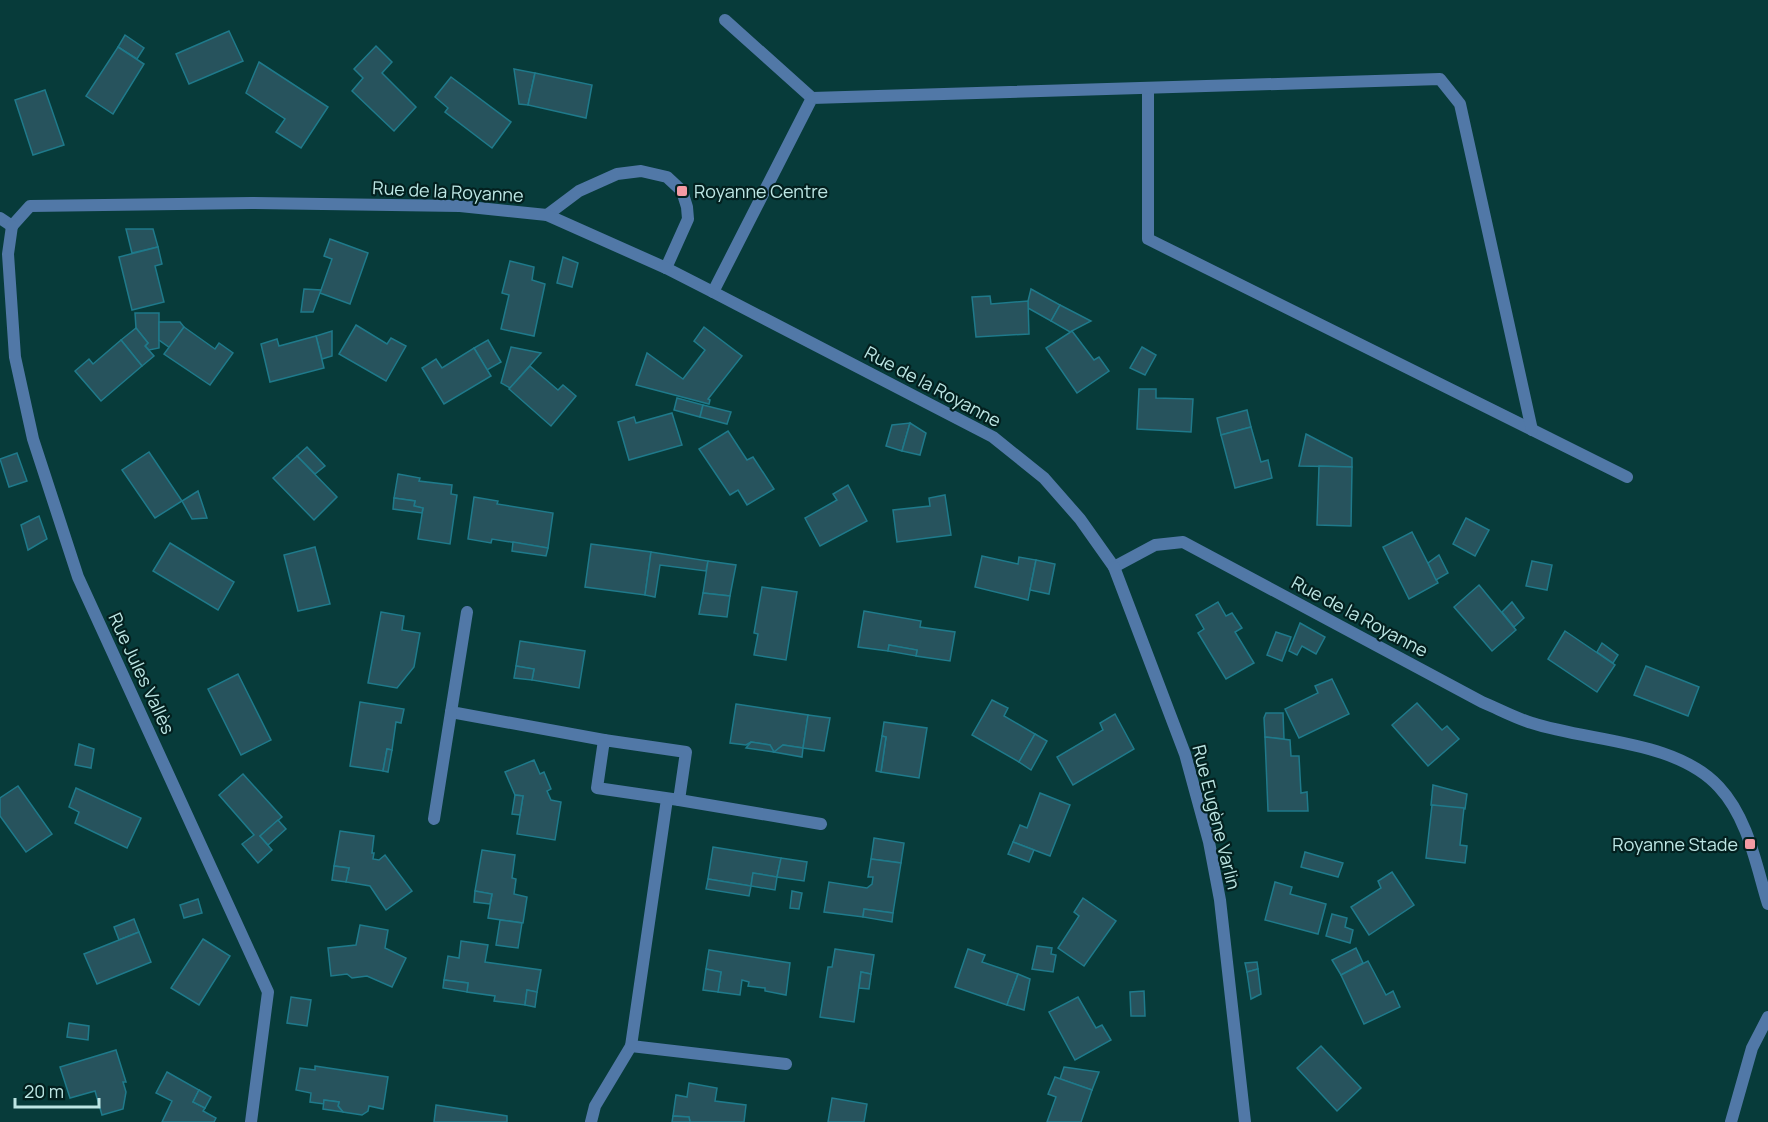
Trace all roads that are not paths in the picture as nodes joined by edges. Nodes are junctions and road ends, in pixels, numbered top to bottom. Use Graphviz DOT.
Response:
graph roads {
  1 [pos="725,21"];
  2 [pos="1148,88"];
  3 [pos="812,98"];
  4 [pos="547,215"];
  5 [pos="0,218"];
  6 [pos="12,226"];
  7 [pos="666,268"];
  8 [pos="713,292"];
  9 [pos="1532,430"];
  10 [pos="1627,477"];
  11 [pos="1114,567"];
  12 [pos="467,612"];
  13 [pos="451,712"];
  14 [pos="604,740"];
  15 [pos="673,799"];
  16 [pos="434,819"];
  17 [pos="821,824"];
  18 [pos="1768,904"];
  19 [pos="1768,1017"];
  20 [pos="631,1046"];
  21 [pos="786,1064"];
  22 [pos="251,1122"];
  23 [pos="591,1122"];
  24 [pos="1245,1122"];
  25 [pos="1731,1122"];
  1 -- 3 [label="street"];
  2 -- 3 [label="street"];
  2 -- 9 [label="street"];
  2 -- 9 [label="street"];
  3 -- 8 [label="street"];
  4 -- 6 [label="street, Rue de la Royanne"];
  4 -- 7 [label="street, Rue de la Royanne"];
  4 -- 7 [label="street"];
  5 -- 6 [label="street"];
  6 -- 22 [label="street, Rue Jules Vallès"];
  7 -- 8 [label="street, Rue de la Royanne"];
  8 -- 11 [label="street, Rue de la Royanne"];
  9 -- 10 [label="street"];
  11 -- 18 [label="street, Rue de la Royanne"];
  11 -- 24 [label="street, Rue Eugène Varlin"];
  12 -- 13 [label="street"];
  13 -- 14 [label="street"];
  13 -- 16 [label="street"];
  14 -- 15 [label="street"];
  14 -- 15 [label="street"];
  15 -- 17 [label="street"];
  15 -- 20 [label="street"];
  19 -- 25 [label="street"];
  20 -- 21 [label="street"];
  20 -- 23 [label="street"];
}
